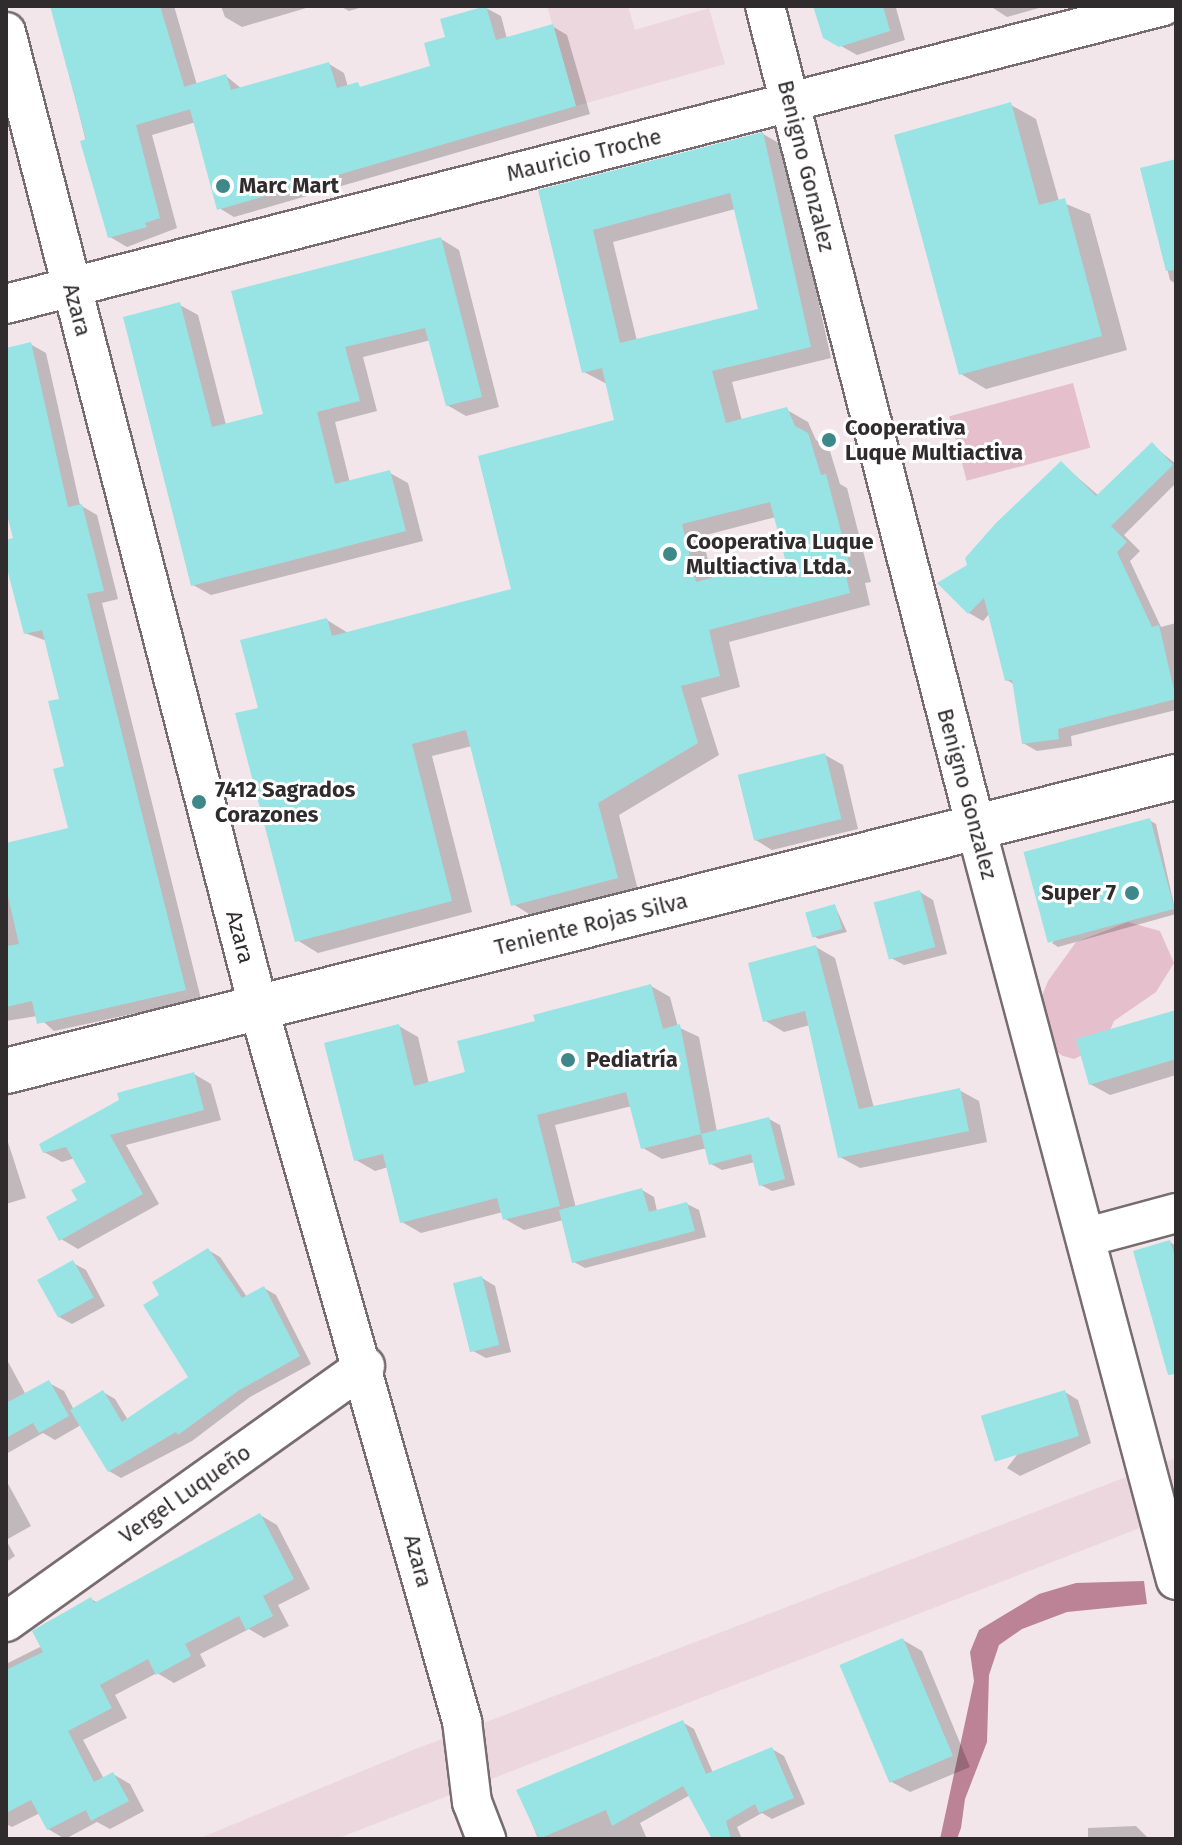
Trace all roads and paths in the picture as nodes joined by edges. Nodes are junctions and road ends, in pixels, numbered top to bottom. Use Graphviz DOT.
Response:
graph roads {
  1 [pos="765,6"];
  2 [pos="1163,6"];
  3 [pos="6,32"];
  4 [pos="790,102"];
  5 [pos="71,288"];
  6 [pos="6,304"];
  7 [pos="1176,777"];
  8 [pos="976,828"];
  9 [pos="258,1006"];
  10 [pos="6,1071"];
  11 [pos="1176,1213"];
  12 [pos="1087,1237"];
  13 [pos="365,1366"];
  14 [pos="1176,1580"];
  15 [pos="6,1622"];
  16 [pos="486,1839"];
  1 -- 4 [label="street, Benigno Gonzalez"];
  2 -- 4 [label="street, Mauricio Troche"];
  3 -- 5 [label="street, Azara"];
  4 -- 5 [label="street, Mauricio Troche"];
  4 -- 8 [label="street, Benigno Gonzalez"];
  5 -- 6 [label="street, Mauricio Troche"];
  5 -- 9 [label="street, Azara"];
  7 -- 8 [label="main road, Teniente Rojas Silva"];
  8 -- 9 [label="main road, Teniente Rojas Silva"];
  8 -- 12 [label="street, Benigno Gonzalez"];
  9 -- 10 [label="main road, Teniente Rojas Silva"];
  9 -- 13 [label="street, Azara"];
  11 -- 12 [label="street"];
  12 -- 14 [label="street, Benigno Gonzalez"];
  13 -- 15 [label="street, Vergel Luqueño"];
  13 -- 16 [label="street, Azara"];
}
